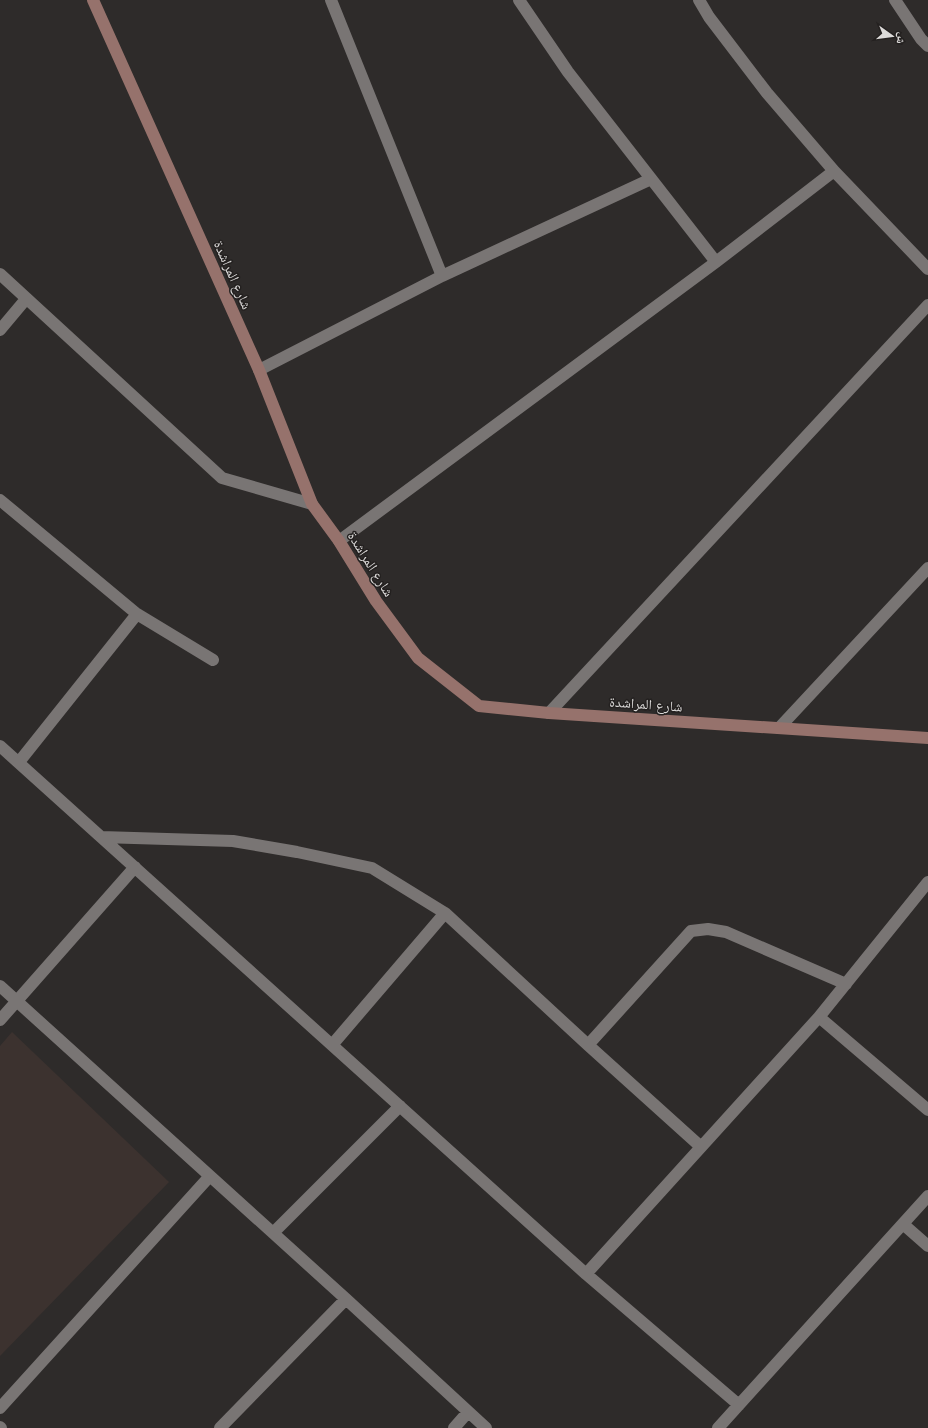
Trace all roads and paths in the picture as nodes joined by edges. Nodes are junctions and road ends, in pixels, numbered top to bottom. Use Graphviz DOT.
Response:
graph roads {
  1 [pos="94,0"];
  2 [pos="331,0"];
  3 [pos="519,0"];
  4 [pos="699,0"];
  5 [pos="894,0"];
  6 [pos="928,46"];
  7 [pos="834,171"];
  8 [pos="651,179"];
  9 [pos="716,262"];
  10 [pos="928,268"];
  11 [pos="0,274"];
  12 [pos="442,276"];
  13 [pos="26,299"];
  14 [pos="928,305"];
  15 [pos="0,330"];
  16 [pos="259,370"];
  17 [pos="0,500"];
  18 [pos="312,504"];
  19 [pos="340,542"];
  20 [pos="928,568"];
  21 [pos="137,614"];
  22 [pos="214,660"];
  23 [pos="549,713"];
  24 [pos="779,728"];
  25 [pos="928,738"];
  26 [pos="0,746"];
  27 [pos="19,762"];
  28 [pos="101,837"];
  29 [pos="136,868"];
  30 [pos="928,882"];
  31 [pos="445,913"];
  32 [pos="846,984"];
  33 [pos="0,986"];
  34 [pos="17,1001"];
  35 [pos="819,1017"];
  36 [pos="0,1020"];
  37 [pos="332,1045"];
  38 [pos="588,1045"];
  39 [pos="400,1106"];
  40 [pos="928,1110"];
  41 [pos="700,1146"];
  42 [pos="210,1176"];
  43 [pos="928,1196"];
  44 [pos="903,1224"];
  45 [pos="273,1233"];
  46 [pos="928,1246"];
  47 [pos="586,1274"];
  48 [pos="346,1299"];
  49 [pos="739,1405"];
  50 [pos="0,1408"];
  51 [pos="468,1412"];
  52 [pos="220,1428"];
  53 [pos="454,1428"];
  54 [pos="486,1428"];
  55 [pos="718,1428"];
  1 -- 16 [label="street, شارع المراشدة"];
  2 -- 12 [label="street"];
  3 -- 8 [label="street"];
  4 -- 7 [label="street"];
  5 -- 6 [label="street"];
  7 -- 9 [label="street"];
  7 -- 10 [label="street"];
  8 -- 9 [label="street"];
  8 -- 12 [label="street"];
  9 -- 19 [label="street"];
  11 -- 13 [label="street"];
  12 -- 16 [label="street"];
  13 -- 15 [label="street"];
  13 -- 18 [label="street"];
  14 -- 23 [label="street"];
  16 -- 18 [label="street, شارع المراشدة"];
  17 -- 21 [label="street"];
  18 -- 19 [label="street, شارع المراشدة"];
  19 -- 23 [label="street, شارع المراشدة"];
  20 -- 24 [label="street"];
  21 -- 22 [label="street"];
  21 -- 27 [label="street"];
  23 -- 24 [label="street, شارع المراشدة"];
  24 -- 25 [label="street, شارع المراشدة"];
  26 -- 27 [label="street"];
  27 -- 28 [label="street"];
  28 -- 29 [label="street"];
  28 -- 31 [label="street"];
  29 -- 34 [label="street"];
  29 -- 37 [label="street"];
  30 -- 32 [label="street"];
  31 -- 37 [label="street"];
  31 -- 38 [label="street"];
  32 -- 35 [label="street"];
  32 -- 38 [label="street"];
  33 -- 34 [label="street"];
  34 -- 36 [label="street"];
  34 -- 42 [label="street"];
  35 -- 40 [label="street"];
  35 -- 41 [label="street"];
  37 -- 39 [label="street"];
  38 -- 41 [label="street"];
  39 -- 45 [label="street"];
  39 -- 47 [label="street"];
  41 -- 47 [label="street"];
  42 -- 45 [label="street"];
  42 -- 50 [label="street"];
  43 -- 44 [label="street"];
  44 -- 46 [label="street"];
  44 -- 49 [label="street"];
  45 -- 48 [label="street"];
  47 -- 49 [label="street"];
  48 -- 51 [label="street"];
  48 -- 52 [label="street"];
  49 -- 55 [label="street"];
  51 -- 53 [label="street"];
  51 -- 54 [label="street"];
}
